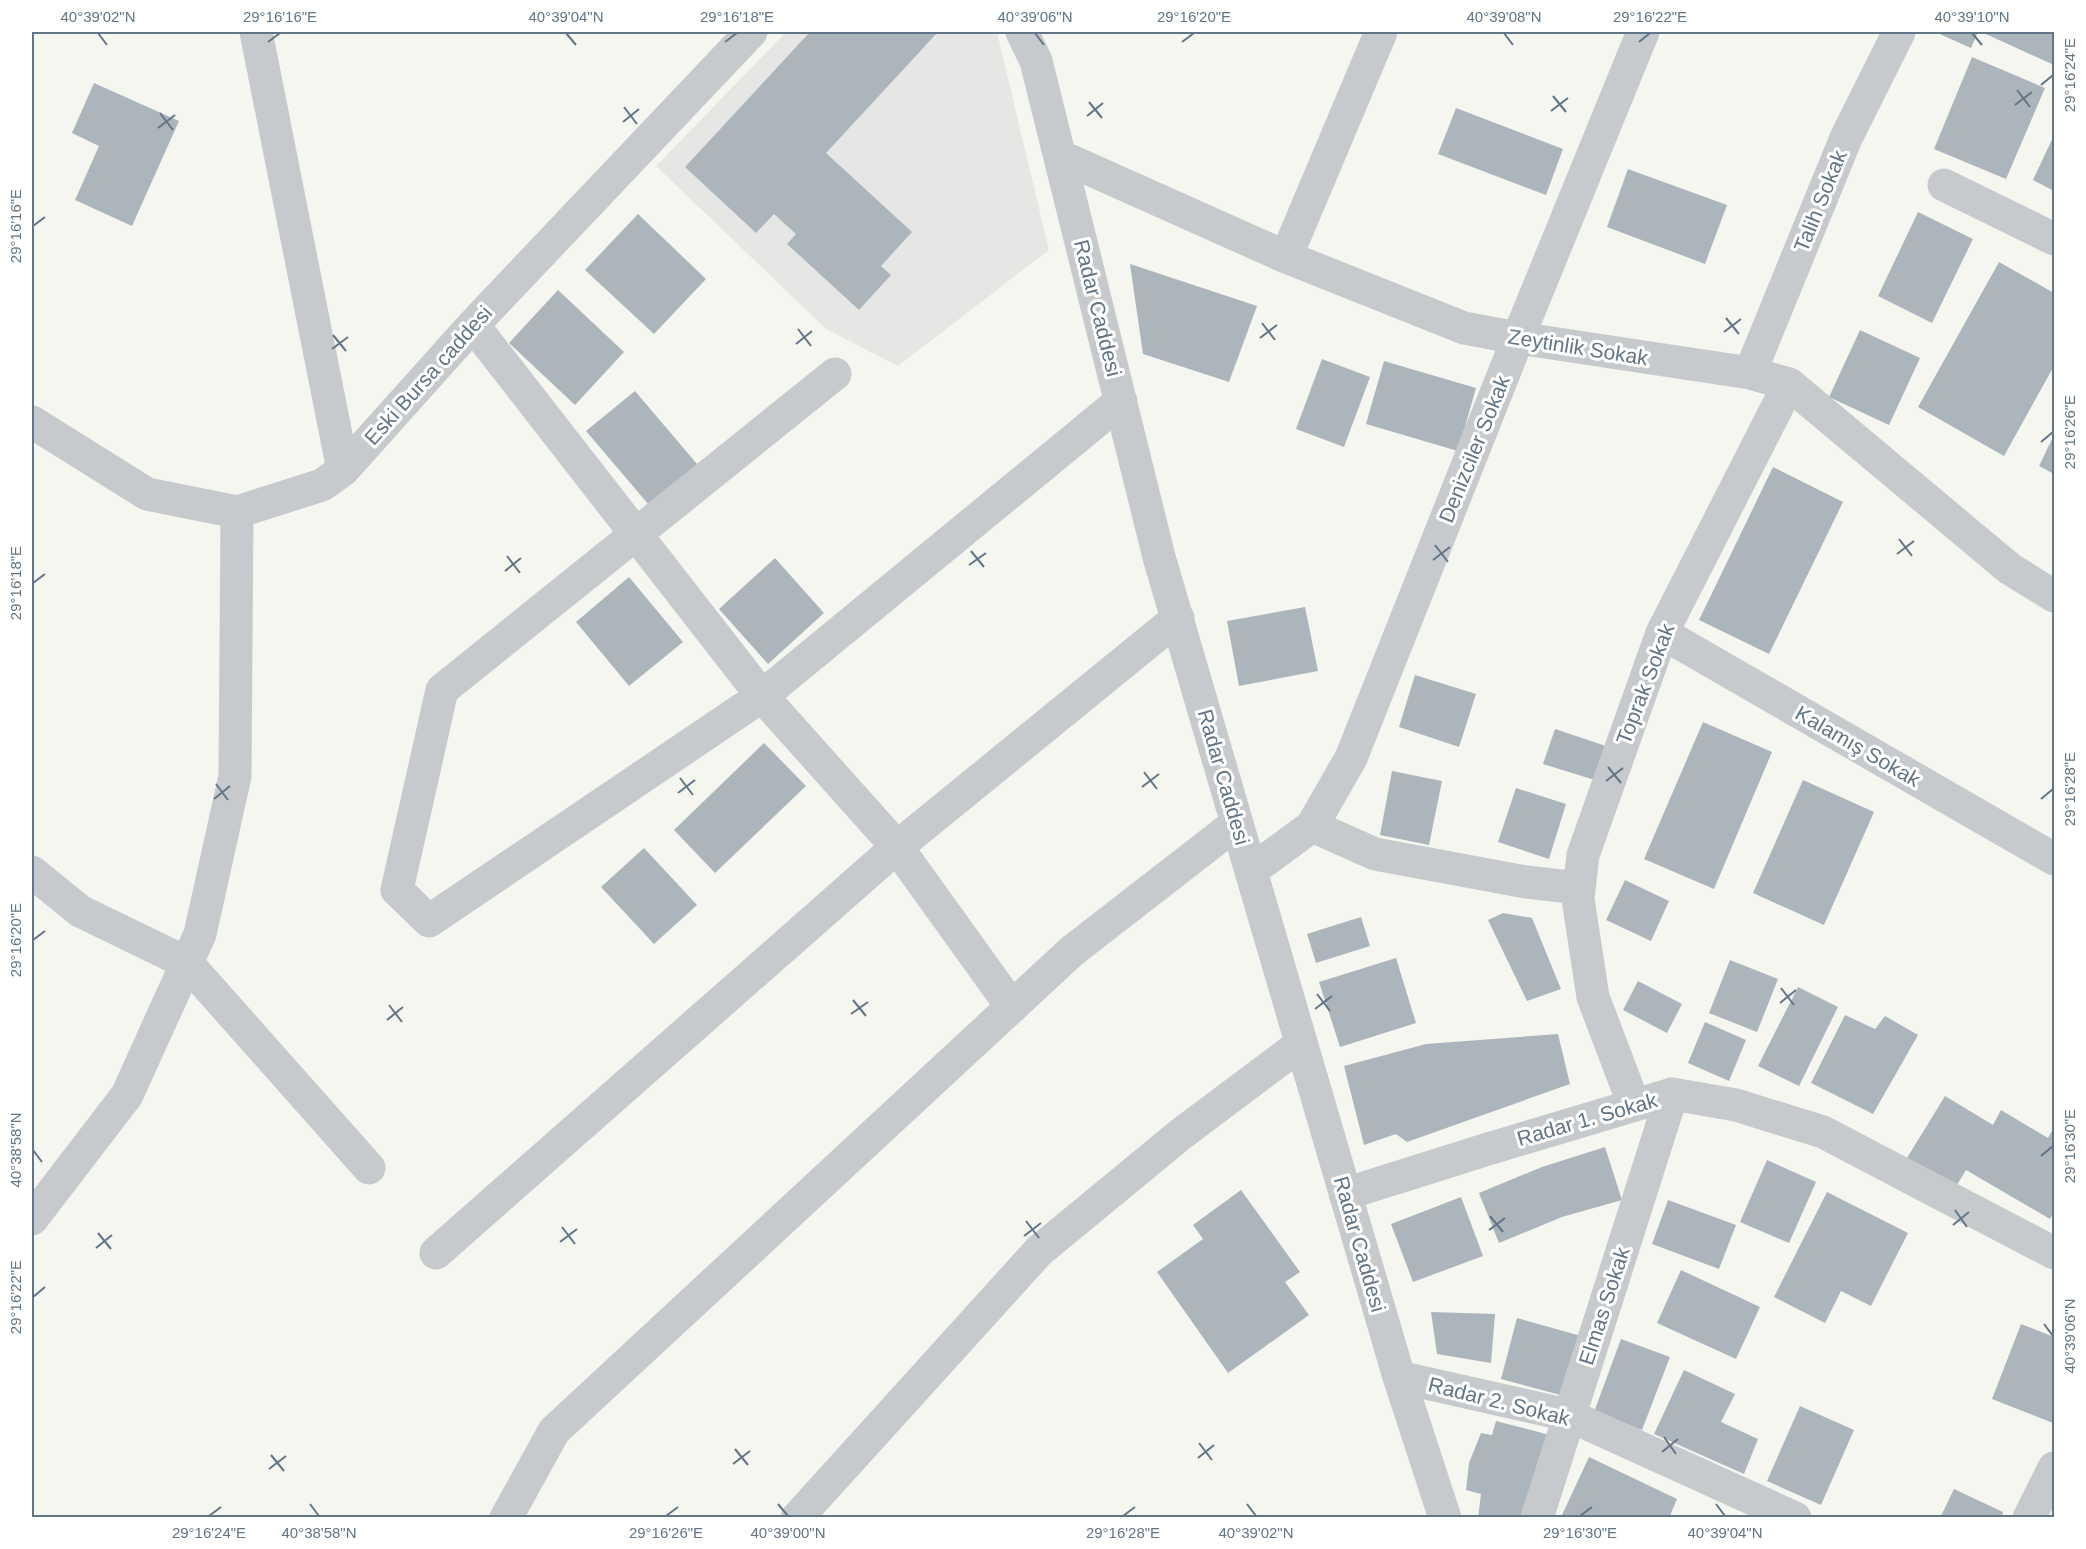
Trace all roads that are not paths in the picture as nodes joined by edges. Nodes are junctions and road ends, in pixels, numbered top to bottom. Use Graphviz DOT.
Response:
graph roads {
  1 [pos="256,32"];
  2 [pos="750,32"];
  3 [pos="1022,32"];
  4 [pos="1382,32"];
  5 [pos="1643,32"];
  6 [pos="1899,32"];
  7 [pos="721,43"];
  8 [pos="1060,156"];
  9 [pos="1944,185"];
  10 [pos="2055,239"];
  11 [pos="1286,257"];
  12 [pos="473,325"];
  13 [pos="1518,338"];
  14 [pos="1750,373"];
  15 [pos="836,374"];
  16 [pos="1789,384"];
  17 [pos="1121,401"];
  18 [pos="32,422"];
  19 [pos="343,470"];
  20 [pos="237,512"];
  21 [pos="636,534"];
  22 [pos="2055,596"];
  23 [pos="1178,618"];
  24 [pos="1662,633"];
  25 [pos="762,696"];
  26 [pos="1237,823"];
  27 [pos="1312,826"];
  28 [pos="897,847"];
  29 [pos="2055,859"];
  30 [pos="1251,871"];
  31 [pos="32,872"];
  32 [pos="1579,888"];
  33 [pos="187,963"];
  34 [pos="1012,1007"];
  35 [pos="1301,1044"];
  36 [pos="1672,1094"];
  37 [pos="1634,1105"];
  38 [pos="369,1168"];
  39 [pos="1345,1194"];
  40 [pos="32,1219"];
  41 [pos="436,1253"];
  42 [pos="2055,1253"];
  43 [pos="1399,1377"];
  44 [pos="1568,1415"];
  45 [pos="2055,1468"];
  46 [pos="506,1518"];
  47 [pos="797,1518"];
  48 [pos="1445,1518"];
  49 [pos="1537,1518"];
  50 [pos="1795,1518"];
  51 [pos="2029,1518"];
  1 -- 19 [label="street"];
  2 -- 7 [label="street, Eski Bursa caddesi"];
  3 -- 8 [label="street, Radar Caddesi"];
  4 -- 11 [label="street"];
  5 -- 13 [label="street, Denizciler Sokak"];
  6 -- 14 [label="street, Talih Sokak"];
  7 -- 12 [label="street, Eski Bursa caddesi"];
  8 -- 11 [label="street, Zeytinlik Sokak"];
  8 -- 17 [label="street, Radar Caddesi"];
  9 -- 10 [label="street"];
  11 -- 13 [label="street, Zeytinlik Sokak"];
  12 -- 19 [label="street, Eski Bursa caddesi"];
  12 -- 21 [label="street"];
  13 -- 14 [label="street, Zeytinlik Sokak"];
  13 -- 27 [label="street, Denizciler Sokak"];
  14 -- 16 [label="street, Zeytinlik Sokak"];
  15 -- 21 [label="street"];
  16 -- 22 [label="street, Zeytinlik Sokak"];
  16 -- 24 [label="street, Toprak Sokak"];
  17 -- 23 [label="street, Radar Caddesi"];
  17 -- 25 [label="street"];
  18 -- 20 [label="street, Eski Bursa caddesi"];
  19 -- 20 [label="street, Eski Bursa caddesi"];
  20 -- 33 [label="street"];
  21 -- 25 [label="street"];
  21 -- 25 [label="street"];
  23 -- 26 [label="street, Radar Caddesi"];
  23 -- 28 [label="street"];
  24 -- 29 [label="street, Kalamış Sokak"];
  24 -- 32 [label="street, Toprak Sokak"];
  25 -- 28 [label="street"];
  26 -- 30 [label="street, Radar Caddesi"];
  26 -- 34 [label="street"];
  27 -- 30 [label="street, Denizciler Sokak"];
  27 -- 32 [label="street"];
  28 -- 34 [label="street"];
  28 -- 41 [label="street"];
  30 -- 35 [label="street, Radar Caddesi"];
  31 -- 33 [label="street"];
  32 -- 37 [label="street, Toprak Sokak"];
  33 -- 38 [label="street"];
  33 -- 40 [label="street"];
  34 -- 46 [label="street"];
  35 -- 39 [label="street, Radar Caddesi"];
  35 -- 47 [label="street"];
  36 -- 37 [label="street, Radar 1. Sokak"];
  36 -- 42 [label="street, Radar 1. Sokak"];
  36 -- 44 [label="street, Elmas Sokak"];
  37 -- 39 [label="street, Radar 1. Sokak"];
  39 -- 43 [label="street, Radar Caddesi"];
  43 -- 44 [label="street, Radar 2. Sokak"];
  43 -- 48 [label="street, Radar Caddesi"];
  44 -- 49 [label="street, Elmas Sokak"];
  44 -- 50 [label="street, Radar 2. Sokak"];
  45 -- 51 [label="street"];
}
